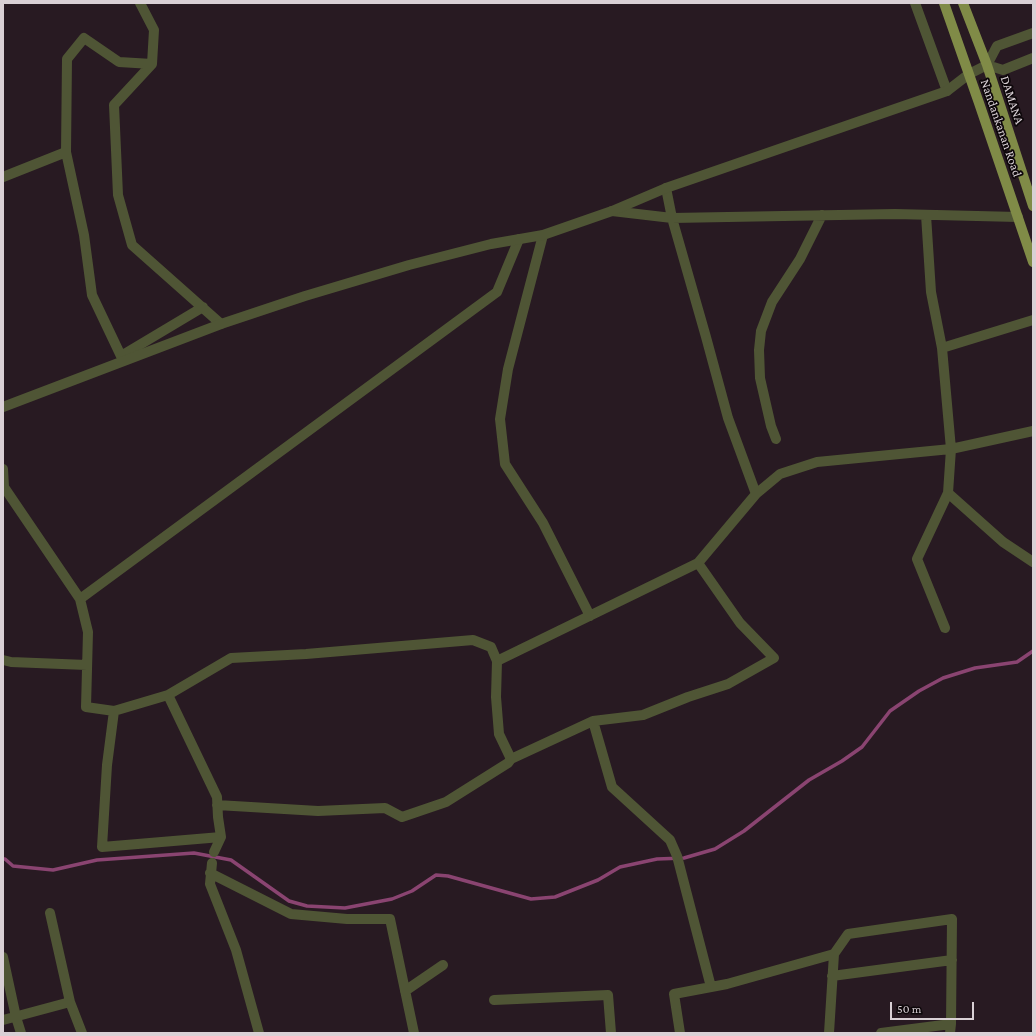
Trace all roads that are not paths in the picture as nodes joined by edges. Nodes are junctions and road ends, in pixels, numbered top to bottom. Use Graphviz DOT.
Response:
graph roads {
  1 [pos="140,3"];
  2 [pos="915,3"];
  3 [pos="944,3"];
  4 [pos="963,3"];
  5 [pos="1033,33"];
  6 [pos="1033,58"];
  7 [pos="152,64"];
  8 [pos="987,65"];
  9 [pos="969,74"];
  10 [pos="947,90"];
  11 [pos="66,152"];
  12 [pos="3,177"];
  13 [pos="666,188"];
  14 [pos="1033,206"];
  15 [pos="612,211"];
  16 [pos="822,215"];
  17 [pos="926,215"];
  18 [pos="1018,217"];
  19 [pos="672,218"];
  20 [pos="543,235"];
  21 [pos="519,239"];
  22 [pos="1033,262"];
  23 [pos="203,307"];
  24 [pos="1033,320"];
  25 [pos="221,324"];
  26 [pos="942,348"];
  27 [pos="3,407"];
  28 [pos="1033,431"];
  29 [pos="776,439"];
  30 [pos="951,450"];
  31 [pos="3,469"];
  32 [pos="948,493"];
  33 [pos="756,494"];
  34 [pos="1033,562"];
  35 [pos="698,563"];
  36 [pos="80,599"];
  37 [pos="590,616"];
  38 [pos="944,628"];
  39 [pos="3,660"];
  40 [pos="497,661"];
  41 [pos="87,665"];
  42 [pos="168,695"];
  43 [pos="114,711"];
  44 [pos="593,721"];
  45 [pos="511,759"];
  46 [pos="218,805"];
  47 [pos="220,837"];
  48 [pos="214,852"];
  49 [pos="50,913"];
  50 [pos="834,954"];
  51 [pos="3,957"];
  52 [pos="952,960"];
  53 [pos="443,965"];
  54 [pos="832,976"];
  55 [pos="711,987"];
  56 [pos="405,991"];
  57 [pos="494,1000"];
  58 [pos="70,1002"];
  59 [pos="16,1017"];
  60 [pos="3,1020"];
  61 [pos="950,1028"];
  62 [pos="22,1033"];
  63 [pos="82,1033"];
  64 [pos="259,1033"];
  65 [pos="414,1033"];
  66 [pos="611,1033"];
  67 [pos="680,1033"];
  68 [pos="829,1033"];
  69 [pos="881,1033"];
  1 -- 7 [label="street"];
  2 -- 10 [label="street"];
  3 -- 9 [label="main road, Nandankanan Road"];
  4 -- 8 [label="main road, DAMANA"];
  5 -- 8 [label="street"];
  6 -- 8 [label="street"];
  7 -- 11 [label="street"];
  7 -- 23 [label="street"];
  8 -- 9 [label="street"];
  8 -- 14 [label="main road, DAMANA"];
  9 -- 10 [label="street"];
  9 -- 18 [label="main road, Nandankanan Road"];
  10 -- 13 [label="street"];
  11 -- 12 [label="street"];
  11 -- 23 [label="street"];
  13 -- 15 [label="street"];
  13 -- 19 [label="street"];
  15 -- 19 [label="street"];
  15 -- 20 [label="street"];
  16 -- 17 [label="street"];
  16 -- 19 [label="street"];
  16 -- 29 [label="street"];
  17 -- 18 [label="street"];
  17 -- 26 [label="street"];
  18 -- 22 [label="main road, Nandankanan Road"];
  19 -- 33 [label="street"];
  20 -- 21 [label="street"];
  20 -- 37 [label="street"];
  21 -- 25 [label="street"];
  21 -- 36 [label="street"];
  23 -- 25 [label="street"];
  24 -- 26 [label="street"];
  25 -- 27 [label="street"];
  26 -- 30 [label="street"];
  28 -- 30 [label="street"];
  30 -- 32 [label="street"];
  30 -- 33 [label="street"];
  31 -- 36 [label="street"];
  32 -- 34 [label="street"];
  32 -- 38 [label="street"];
  33 -- 35 [label="street"];
  35 -- 37 [label="street"];
  35 -- 44 [label="street"];
  36 -- 41 [label="street"];
  37 -- 40 [label="street"];
  39 -- 41 [label="street"];
  40 -- 42 [label="street"];
  40 -- 45 [label="street"];
  41 -- 43 [label="street"];
  42 -- 43 [label="street"];
  42 -- 46 [label="street"];
  43 -- 47 [label="street"];
  44 -- 45 [label="street"];
  44 -- 55 [label="street"];
  45 -- 46 [label="street"];
  46 -- 47 [label="street"];
  47 -- 48 [label="street"];
  49 -- 58 [label="street"];
  50 -- 52 [label="street"];
  50 -- 54 [label="street"];
  50 -- 55 [label="street"];
  51 -- 59 [label="street"];
  52 -- 54 [label="street"];
  52 -- 61 [label="street"];
  53 -- 56 [label="street"];
  54 -- 68 [label="street"];
  55 -- 67 [label="street"];
  56 -- 64 [label="street"];
  56 -- 65 [label="street"];
  57 -- 66 [label="street"];
  58 -- 59 [label="street"];
  58 -- 63 [label="street"];
  59 -- 60 [label="street"];
  59 -- 62 [label="street"];
  61 -- 69 [label="street"];
}
